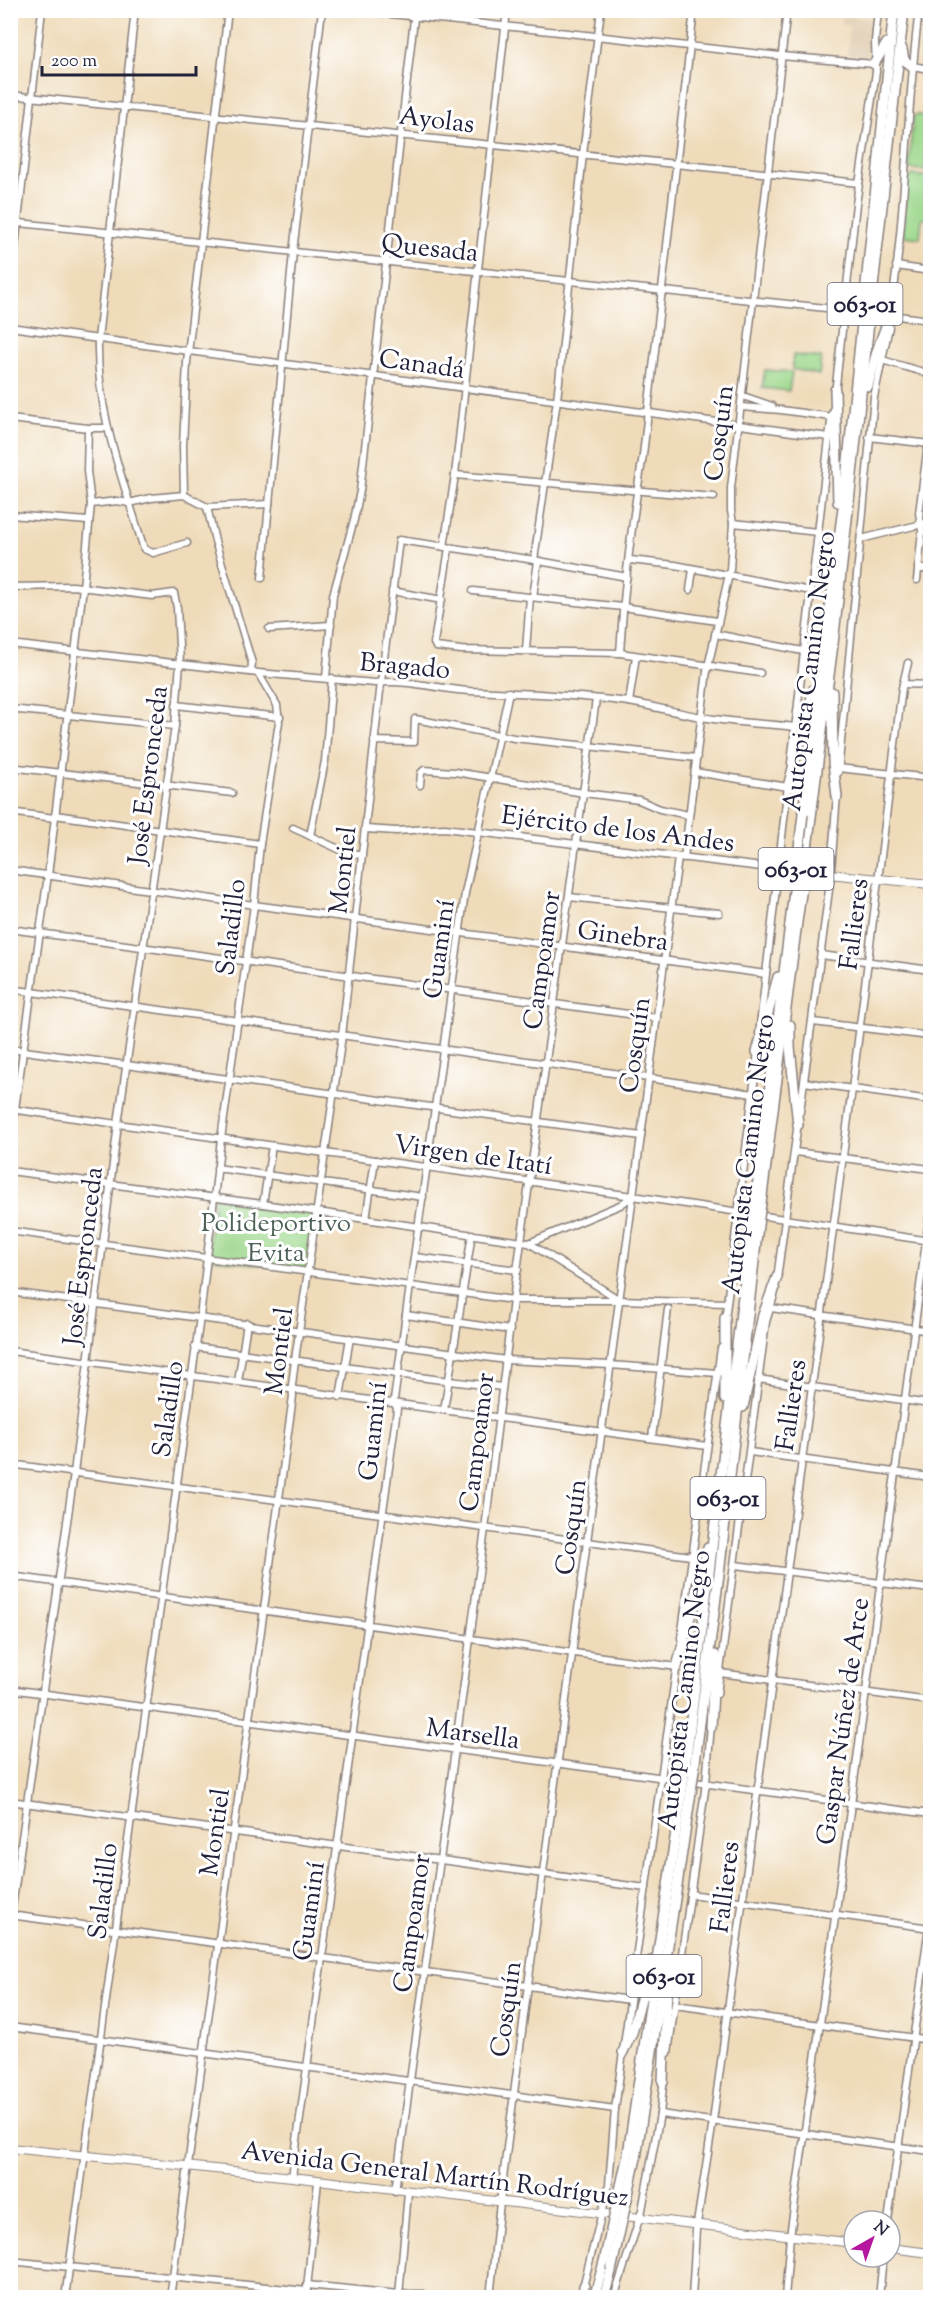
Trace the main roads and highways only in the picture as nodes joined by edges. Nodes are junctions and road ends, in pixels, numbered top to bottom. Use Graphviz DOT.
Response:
graph roads {
  1 [pos="894,10"];
  2 [pos="904,10"];
  3 [pos="896,31"];
  4 [pos="874,64"];
  5 [pos="912,66"];
  6 [pos="890,315"];
  7 [pos="835,390"];
  8 [pos="857,442"];
  9 [pos="833,579"];
  10 [pos="828,622"];
  11 [pos="833,644"];
  12 [pos="788,787"];
  13 [pos="837,797"];
  14 [pos="807,814"];
  15 [pos="778,869"];
  16 [pos="930,884"];
  17 [pos="792,926"];
  18 [pos="792,967"];
  19 [pos="757,1052"];
  20 [pos="798,1125"];
  21 [pos="759,1196"];
  22 [pos="755,1224"];
  23 [pos="777,1277"];
  24 [pos="725,1318"];
  25 [pos="724,1441"];
  26 [pos="735,1442"];
  27 [pos="716,1523"];
  28 [pos="720,1566"];
  29 [pos="677,1667"];
  30 [pos="711,1727"];
  31 [pos="689,1769"];
  32 [pos="686,1792"];
  33 [pos="677,1892"];
  34 [pos="662,1924"];
  35 [pos="623,2052"];
  36 [pos="663,2082"];
  37 [pos="10,2148"];
  38 [pos="632,2156"];
  39 [pos="842,2242"];
  40 [pos="902,2250"];
  41 [pos="930,2253"];
  42 [pos="584,2286"];
  43 [pos="582,2298"];
  44 [pos="594,2298"];
  45 [pos="604,2298"];
  1 -- 3 [label="highway, Autopista Camino Negro / 063-01"];
  2 -- 3 [label="highway, Autopista Camino Negro / 063-01"];
  3 -- 4 [label="highway"];
  3 -- 5 [label="highway"];
  3 -- 8 [label="highway, Autopista Camino Negro / 063-01"];
  3 -- 9 [label="highway, Autopista Camino Negro / 063-01"];
  6 -- 8 [label="highway"];
  7 -- 9 [label="highway"];
  8 -- 11 [label="highway, Autopista Camino Negro / 063-01"];
  9 -- 10 [label="highway, Autopista Camino Negro / 063-01"];
  10 -- 12 [label="highway"];
  10 -- 14 [label="highway, Autopista Camino Negro / 063-01"];
  11 -- 13 [label="highway"];
  11 -- 14 [label="highway, Autopista Camino Negro / 063-01"];
  14 -- 17 [label="highway, Autopista Camino Negro / 063-01, bridge"];
  15 -- 16 [label="main road, Ejército de los Andes"];
  17 -- 18 [label="highway, Autopista Camino Negro / 063-01"];
  17 -- 19 [label="highway"];
  17 -- 21 [label="highway, Autopista Camino Negro / 063-01"];
  18 -- 20 [label="highway"];
  18 -- 21 [label="highway, Autopista Camino Negro / 063-01"];
  21 -- 22 [label="highway, Autopista Camino Negro / 063-01, bridge"];
  22 -- 25 [label="highway, Autopista Camino Negro / 063-01"];
  22 -- 26 [label="highway, Autopista Camino Negro / 063-01"];
  23 -- 26 [label="highway"];
  24 -- 25 [label="highway"];
  25 -- 27 [label="highway, Autopista Camino Negro / 063-01"];
  26 -- 28 [label="highway, Autopista Camino Negro / 063-01"];
  27 -- 29 [label="highway"];
  27 -- 31 [label="highway, Autopista Camino Negro / 063-01"];
  28 -- 30 [label="highway"];
  28 -- 31 [label="highway, Autopista Camino Negro / 063-01"];
  31 -- 32 [label="highway, Autopista Camino Negro / 063-01, bridge"];
  32 -- 33 [label="highway, Autopista Camino Negro / 063-01"];
  32 -- 34 [label="highway, Autopista Camino Negro / 063-01"];
  33 -- 36 [label="highway"];
  33 -- 38 [label="highway, Autopista Camino Negro / 063-01"];
  34 -- 35 [label="highway"];
  34 -- 38 [label="highway, Autopista Camino Negro / 063-01"];
  37 -- 39 [label="main road, Avenida General Martín Rodríguez"];
  38 -- 44 [label="highway, Autopista Camino Negro / 063-01, bridge"];
  38 -- 45 [label="highway, Autopista Camino Negro / 063-01, bridge"];
  40 -- 41 [label="main road"];
  42 -- 43 [label="highway"];
}
